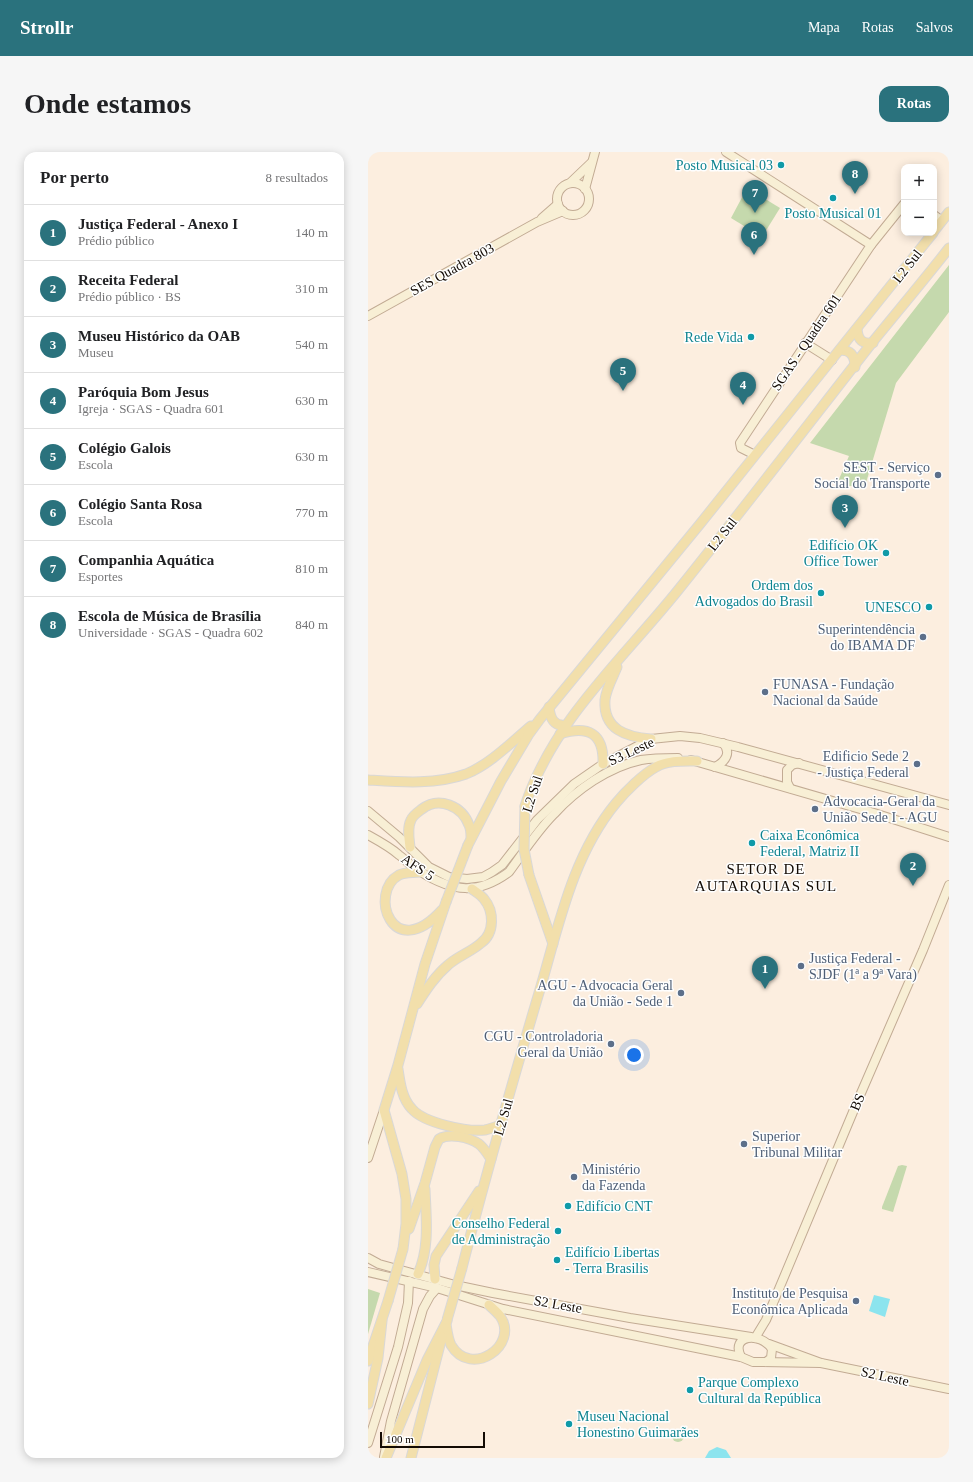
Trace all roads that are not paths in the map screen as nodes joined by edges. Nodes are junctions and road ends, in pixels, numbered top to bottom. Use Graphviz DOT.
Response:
graph roads {
  1 [pos="595,152"];
  2 [pos="726,152"];
  3 [pos="592,163"];
  4 [pos="570,183"];
  5 [pos="586,189"];
  6 [pos="558,204"];
  7 [pos="901,208"];
  8 [pos="563,211"];
  9 [pos="949,212"];
  10 [pos="937,217"];
  11 [pos="942,221"];
  12 [pos="536,222"];
  13 [pos="937,227"];
  14 [pos="930,236"];
  15 [pos="871,244"];
  16 [pos="949,248"];
  17 [pos="368,316"];
  18 [pos="857,329"];
  19 [pos="805,343"];
  20 [pos="873,343"];
  21 [pos="840,350"];
  22 [pos="832,360"];
  23 [pos="855,367"];
  24 [pos="755,455"];
  25 [pos="619,660"];
  26 [pos="549,707"];
  27 [pos="540,719"];
  28 [pos="566,725"];
  29 [pos="560,734"];
  30 [pos="651,739"];
  31 [pos="723,743"];
  32 [pos="697,761"];
  33 [pos="800,763"];
  34 [pos="603,764"];
  35 [pos="715,767"];
  36 [pos="368,780"];
  37 [pos="790,788"];
  38 [pos="949,805"];
  39 [pos="368,811"];
  40 [pos="368,835"];
  41 [pos="949,837"];
  42 [pos="470,841"];
  43 [pos="410,847"];
  44 [pos="420,872"];
  45 [pos="949,885"];
  46 [pos="472,889"];
  47 [pos="445,905"];
  48 [pos="553,944"];
  49 [pos="412,1013"];
  50 [pos="398,1065"];
  51 [pos="384,1110"];
  52 [pos="500,1126"];
  53 [pos="368,1158"];
  54 [pos="491,1159"];
  55 [pos="425,1183"];
  56 [pos="483,1185"];
  57 [pos="403,1246"];
  58 [pos="368,1258"];
  59 [pos="368,1272"];
  60 [pos="418,1274"];
  61 [pos="435,1279"];
  62 [pos="409,1281"];
  63 [pos="437,1288"];
  64 [pos="489,1305"];
  65 [pos="580,1308"];
  66 [pos="766,1320"];
  67 [pos="382,1321"];
  68 [pos="446,1322"];
  69 [pos="573,1323"];
  70 [pos="753,1337"];
  71 [pos="766,1342"];
  72 [pos="741,1357"];
  73 [pos="368,1362"];
  74 [pos="766,1362"];
  75 [pos="821,1363"];
  76 [pos="949,1389"];
  77 [pos="368,1404"];
  78 [pos="368,1442"];
  79 [pos="385,1458"];
  80 [pos="411,1458"];
  1 -- 3 [label="main road"];
  2 -- 15 [label="main road"];
  3 -- 4 [label="main road"];
  3 -- 5 [label="main road"];
  4 -- 5 [label="main road"];
  4 -- 6 [label="main road"];
  5 -- 8 [label="main road"];
  6 -- 8 [label="main road"];
  6 -- 12 [label="main road, SES Quadra 803"];
  7 -- 15 [label="main road, SGAS - Quadra 601"];
  8 -- 12 [label="main road, SES Quadra 803"];
  9 -- 11 [label="main road, L2 Sul"];
  10 -- 11 [label="main road"];
  11 -- 13 [label="main road, L2 Sul"];
  12 -- 17 [label="main road, SES Quadra 803"];
  14 -- 18 [label="main road, L2 Sul"];
  15 -- 19 [label="main road, SGAS - Quadra 601"];
  16 -- 20 [label="main road, L2 Sul"];
  18 -- 20 [label="main road"];
  18 -- 21 [label="main road, L2 Sul"];
  19 -- 22 [label="main road"];
  19 -- 24 [label="main road, SGAS - Quadra 601"];
  20 -- 23 [label="main road, L2 Sul"];
  21 -- 22 [label="main road, L2 Sul"];
  21 -- 23 [label="main road"];
  22 -- 24 [label="main road, L2 Sul"];
  23 -- 25 [label="main road, L2 Sul"];
  24 -- 26 [label="main road, L2 Sul"];
  25 -- 28 [label="main road, L2 Sul"];
  25 -- 30 [label="main road"];
  26 -- 27 [label="main road, L2 Sul"];
  26 -- 28 [label="main road"];
  27 -- 36 [label="main road"];
  27 -- 42 [label="main road, L2 Sul"];
  28 -- 29 [label="main road, L2 Sul"];
  29 -- 34 [label="main road"];
  29 -- 48 [label="main road, L2 Sul, bridge"];
  30 -- 31 [label="main road, S3 Leste"];
  30 -- 34 [label="main road, S3 Leste"];
  31 -- 33 [label="main road, S3 Leste"];
  31 -- 35 [label="main road"];
  32 -- 35 [label="main road, S3 Leste"];
  32 -- 46 [label="main road, S3 Leste"];
  32 -- 48 [label="main road"];
  33 -- 37 [label="main road"];
  33 -- 38 [label="main road, S3 Leste"];
  34 -- 43 [label="main road, S3 Leste"];
  35 -- 37 [label="main road, S3 Leste"];
  37 -- 41 [label="main road, S3 Leste"];
  39 -- 43 [label="main road, AFS 5"];
  40 -- 44 [label="main road, AFS 5"];
  42 -- 43 [label="main road"];
  42 -- 47 [label="main road, L2 Sul, bridge"];
  44 -- 46 [label="main road, AFS 5"];
  44 -- 47 [label="main road"];
  45 -- 66 [label="main road, BS"];
  46 -- 49 [label="main road"];
  47 -- 49 [label="main road, L2 Sul"];
  48 -- 52 [label="main road, L2 Sul"];
  49 -- 50 [label="main road, L2 Sul"];
  50 -- 51 [label="main road, L2 Sul"];
  50 -- 52 [label="main road"];
  51 -- 53 [label="main road"];
  51 -- 57 [label="main road"];
  52 -- 54 [label="main road, L2 Sul"];
  54 -- 55 [label="main road"];
  54 -- 56 [label="main road, L2 Sul"];
  55 -- 57 [label="main road"];
  55 -- 60 [label="main road"];
  56 -- 61 [label="main road"];
  56 -- 68 [label="main road, L2 Sul, bridge"];
  57 -- 67 [label="main road, bridge"];
  58 -- 60 [label="main road, S2 Leste"];
  59 -- 62 [label="main road, S2 Leste"];
  60 -- 61 [label="main road, S2 Leste"];
  61 -- 65 [label="main road, S2 Leste"];
  62 -- 63 [label="main road, S2 Leste"];
  62 -- 78 [label="main road"];
  63 -- 64 [label="main road, S2 Leste"];
  63 -- 79 [label="main road"];
  64 -- 68 [label="main road"];
  64 -- 69 [label="main road, S2 Leste"];
  65 -- 69 [label="main road"];
  65 -- 70 [label="main road, S2 Leste"];
  66 -- 70 [label="main road, BS"];
  66 -- 71 [label="main road, BS"];
  67 -- 73 [label="main road"];
  67 -- 77 [label="main road"];
  68 -- 79 [label="main road"];
  68 -- 80 [label="main road, L2 Sul"];
  69 -- 72 [label="main road, S2 Leste"];
  70 -- 71 [label="main road"];
  70 -- 72 [label="main road"];
  71 -- 74 [label="main road"];
  71 -- 75 [label="main road, S2 Leste"];
  72 -- 74 [label="main road"];
  74 -- 75 [label="main road, S2 Leste"];
  75 -- 76 [label="main road, S2 Leste"];
}
